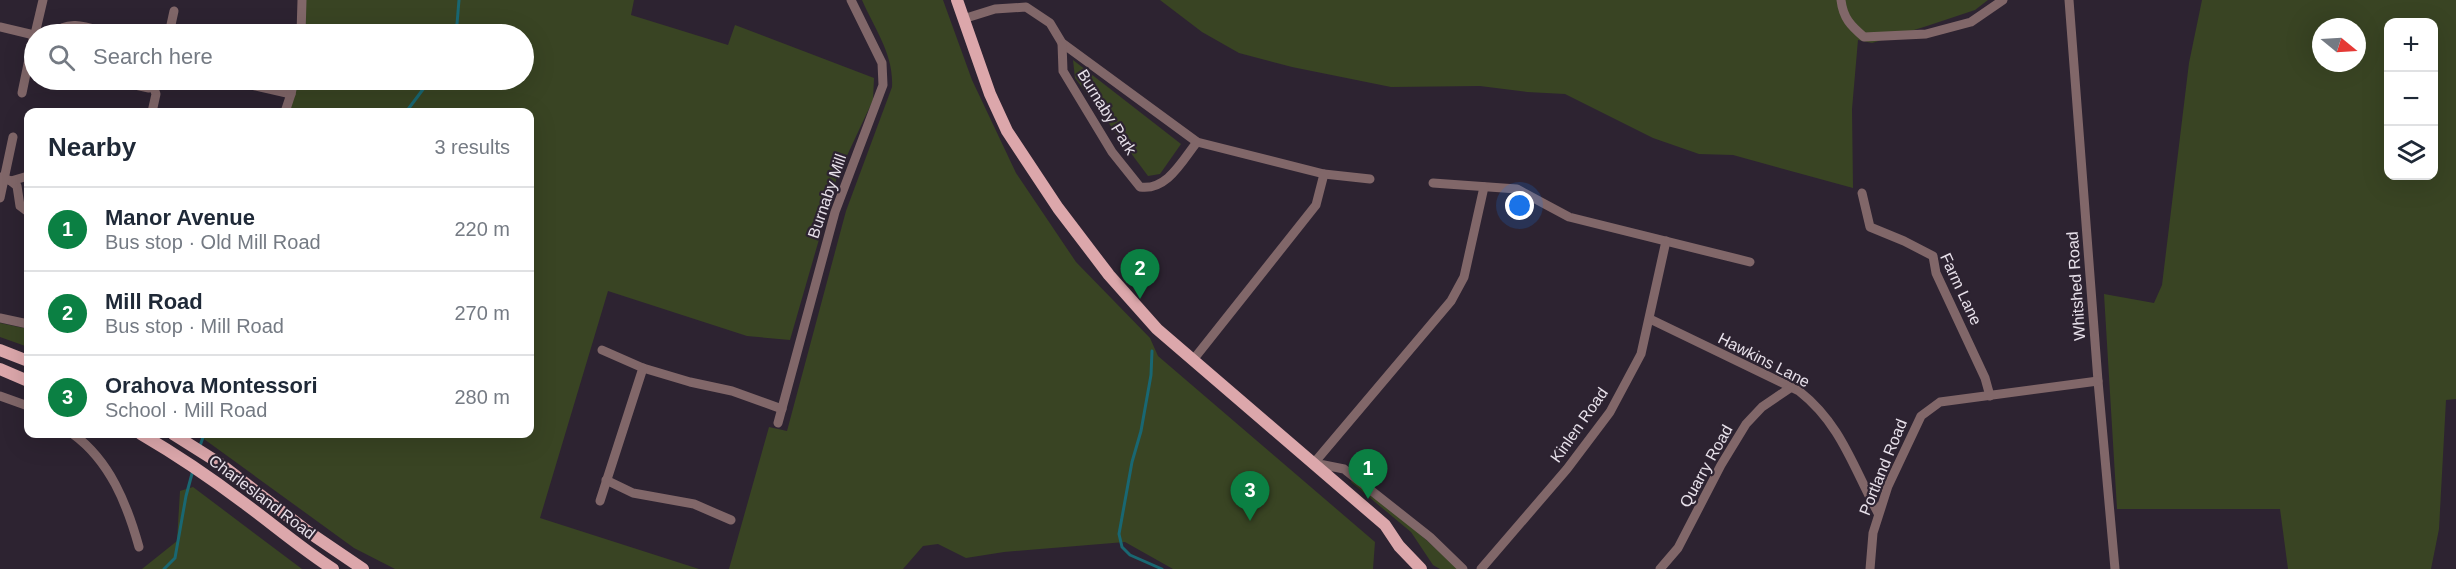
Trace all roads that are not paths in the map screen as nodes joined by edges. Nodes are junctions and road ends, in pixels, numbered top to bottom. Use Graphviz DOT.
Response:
graph roads {
  1 [pos="43,0"];
  2 [pos="302,0"];
  3 [pos="851,0"];
  4 [pos="957,0"];
  5 [pos="1841,0"];
  6 [pos="2003,0"];
  7 [pos="2069,0"];
  8 [pos="174,11"];
  9 [pos="963,19"];
  10 [pos="38,24"];
  11 [pos="171,24"];
  12 [pos="301,24"];
  13 [pos="0,27"];
  14 [pos="24,32"];
  15 [pos="1062,43"];
  16 [pos="24,84"];
  17 [pos="156,90"];
  18 [pos="274,90"];
  19 [pos="292,90"];
  20 [pos="22,93"];
  21 [pos="291,94"];
  22 [pos="153,108"];
  23 [pos="286,108"];
  24 [pos="13,137"];
  25 [pos="1197,142"];
  26 [pos="1324,174"];
  27 [pos="24,177"];
  28 [pos="5,179"];
  29 [pos="1370,179"];
  30 [pos="1433,183"];
  31 [pos="1484,187"];
  32 [pos="1862,193"];
  33 [pos="0,198"];
  34 [pos="24,209"];
  35 [pos="1666,241"];
  36 [pos="1750,262"];
  37 [pos="0,318"];
  38 [pos="1650,319"];
  39 [pos="24,323"];
  40 [pos="0,350"];
  41 [pos="602,350"];
  42 [pos="24,359"];
  43 [pos="1193,360"];
  44 [pos="643,368"];
  45 [pos="0,369"];
  46 [pos="24,379"];
  47 [pos="2097,381"];
  48 [pos="1790,388"];
  49 [pos="0,396"];
  50 [pos="1990,396"];
  51 [pos="24,405"];
  52 [pos="782,409"];
  53 [pos="778,423"];
  54 [pos="78,438"];
  55 [pos="148,438"];
  56 [pos="181,438"];
  57 [pos="1314,463"];
  58 [pos="606,480"];
  59 [pos="600,501"];
  60 [pos="1878,513"];
  61 [pos="731,520"];
  62 [pos="1399,546"];
  63 [pos="139,547"];
  64 [pos="333,569"];
  65 [pos="363,569"];
  66 [pos="1408,569"];
  67 [pos="1421,569"];
  68 [pos="1463,569"];
  69 [pos="1481,569"];
  70 [pos="1660,569"];
  71 [pos="1870,569"];
  72 [pos="2115,569"];
  1 -- 10 [label="street"];
  2 -- 12 [label="street"];
  3 -- 52 [label="street, Burnaby Mill"];
  4 -- 9 [label="main road"];
  5 -- 6 [label="street"];
  7 -- 47 [label="street, Whitshed Road"];
  8 -- 11 [label="street"];
  9 -- 15 [label="street, Burnaby Park"];
  9 -- 43 [label="main road"];
  13 -- 14 [label="street"];
  15 -- 25 [label="street, Burnaby Park"];
  15 -- 25 [label="street, Burnaby Park"];
  16 -- 20 [label="street"];
  17 -- 22 [label="street"];
  18 -- 21 [label="street"];
  19 -- 21 [label="street"];
  21 -- 23 [label="street"];
  24 -- 28 [label="street"];
  25 -- 26 [label="street, Burnaby Park"];
  26 -- 29 [label="street, Burnaby Park"];
  26 -- 43 [label="street"];
  27 -- 28 [label="street"];
  28 -- 33 [label="street"];
  28 -- 34 [label="street"];
  30 -- 31 [label="street"];
  31 -- 35 [label="street"];
  31 -- 57 [label="street"];
  32 -- 50 [label="street, Farm Lane"];
  35 -- 36 [label="street"];
  35 -- 38 [label="street, Kinlen Road"];
  37 -- 39 [label="street"];
  38 -- 48 [label="street, Hawkins Lane"];
  38 -- 69 [label="street, Kinlen Road"];
  40 -- 42 [label="main road"];
  41 -- 44 [label="street"];
  43 -- 57 [label="main road"];
  44 -- 52 [label="street"];
  44 -- 58 [label="street"];
  45 -- 46 [label="main road"];
  47 -- 50 [label="street, Portland Road"];
  47 -- 72 [label="street, Whitshed Road"];
  48 -- 60 [label="street, Hawkins Lane"];
  48 -- 70 [label="street, Quarry Road"];
  49 -- 51 [label="street"];
  50 -- 60 [label="street, Portland Road"];
  52 -- 53 [label="street, Burnaby Mill"];
  54 -- 63 [label="street"];
  55 -- 64 [label="main road, Charlesland Road"];
  56 -- 65 [label="main road, Charlesland Road"];
  57 -- 62 [label="main road"];
  57 -- 68 [label="street"];
  58 -- 59 [label="street"];
  58 -- 61 [label="street"];
  60 -- 71 [label="street, Portland Road"];
  62 -- 66 [label="main road"];
  62 -- 67 [label="main road"];
}
